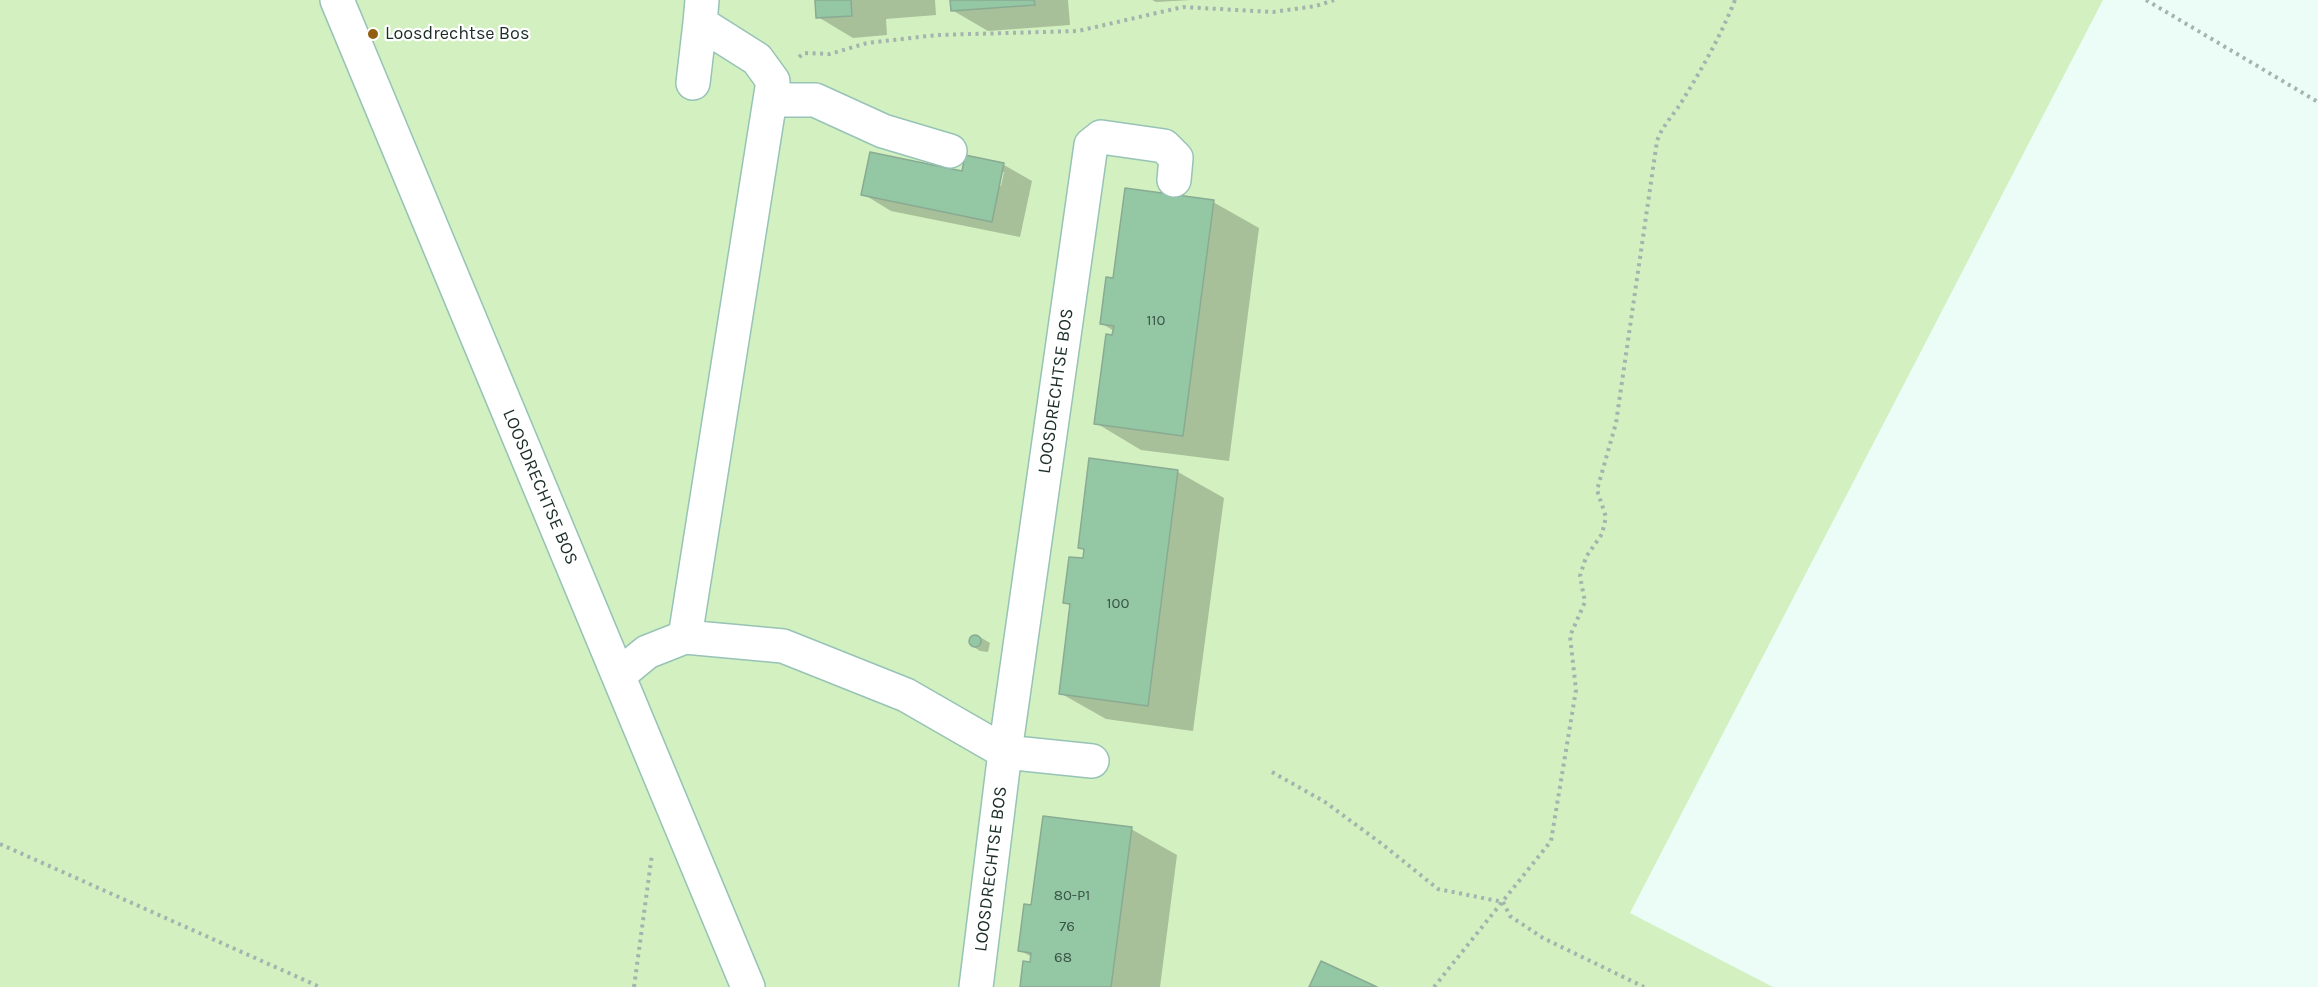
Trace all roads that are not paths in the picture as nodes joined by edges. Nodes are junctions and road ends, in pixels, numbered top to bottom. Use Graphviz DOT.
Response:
graph roads {
  1 [pos="337,0"];
  2 [pos="701,12"];
  3 [pos="693,83"];
  4 [pos="771,91"];
  5 [pos="950,151"];
  6 [pos="1173,180"];
  7 [pos="685,637"];
  8 [pos="619,675"];
  9 [pos="1005,752"];
  10 [pos="1092,761"];
  11 [pos="748,987"];
  12 [pos="976,987"];
  1 -- 8 [label="street, LOOSDRECHTSE BOS"];
  2 -- 3 [label="street"];
  2 -- 4 [label="street"];
  4 -- 5 [label="street"];
  4 -- 7 [label="street"];
  6 -- 9 [label="street, LOOSDRECHTSE BOS"];
  7 -- 8 [label="street"];
  7 -- 9 [label="street"];
  8 -- 11 [label="street, LOOSDRECHTSE BOS"];
  9 -- 10 [label="street"];
  9 -- 12 [label="street, LOOSDRECHTSE BOS"];
}
